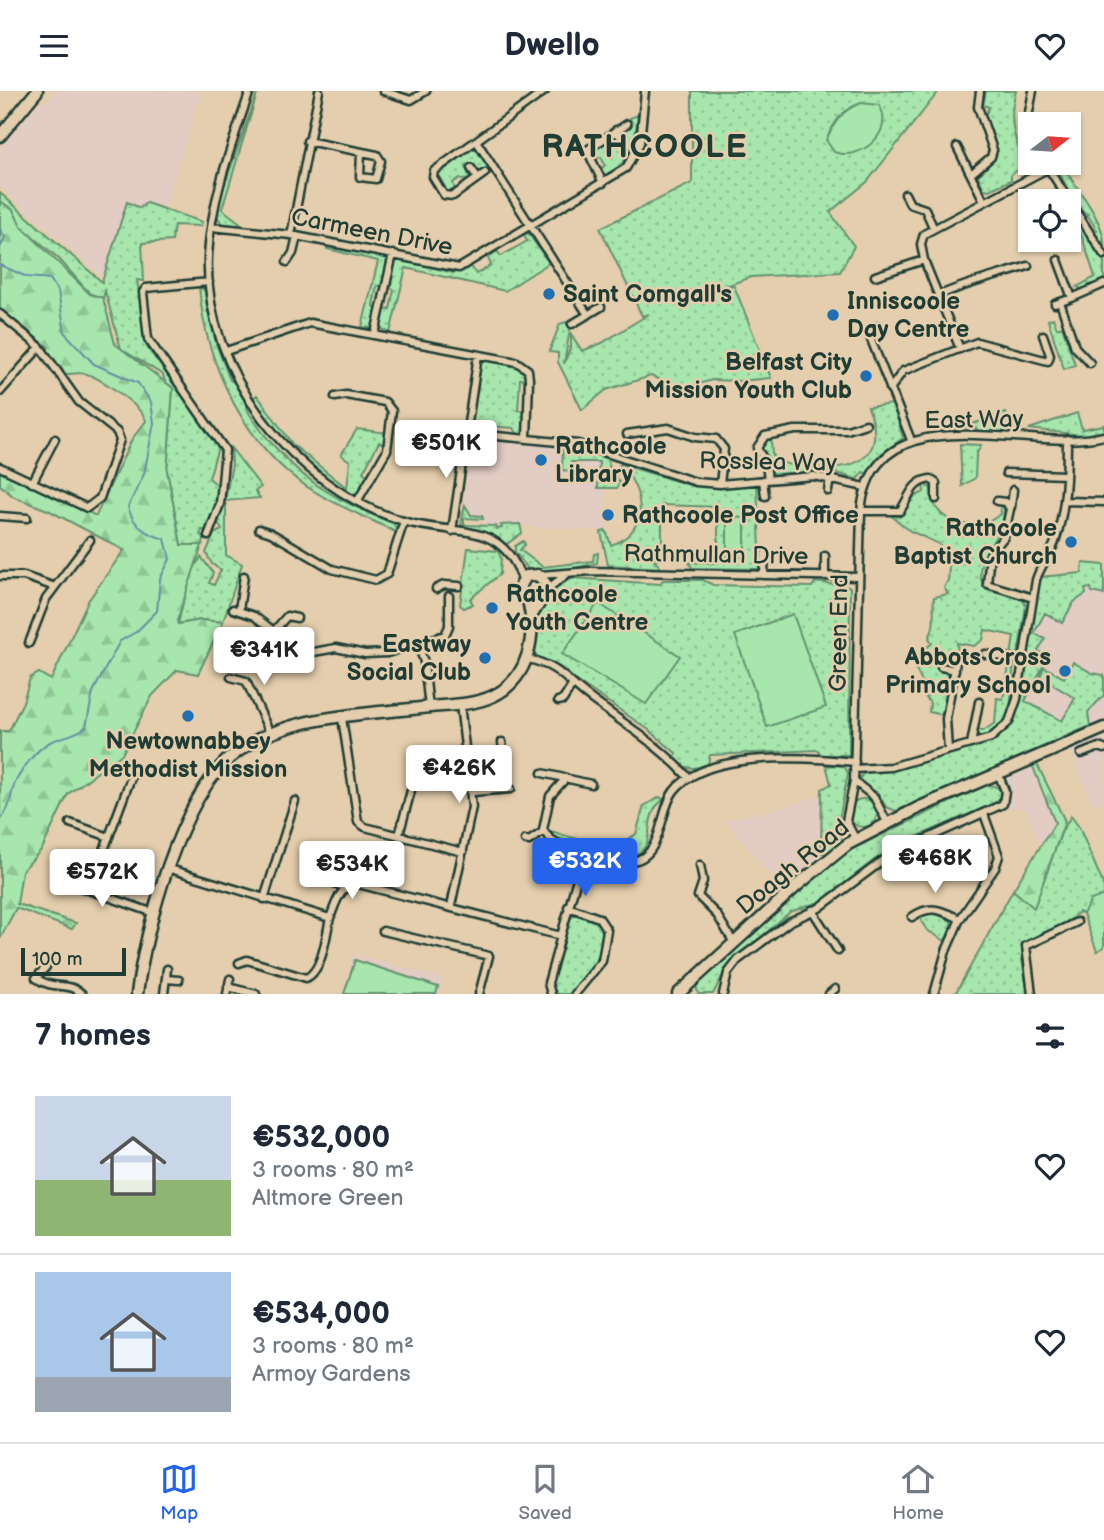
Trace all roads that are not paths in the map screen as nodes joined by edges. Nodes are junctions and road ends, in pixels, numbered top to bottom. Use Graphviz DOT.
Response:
graph roads {
  1 [pos="37,91"];
  2 [pos="250,91"];
  3 [pos="318,91"];
  4 [pos="383,91"];
  5 [pos="426,91"];
  6 [pos="545,91"];
  7 [pos="645,91"];
  8 [pos="980,91"];
  9 [pos="1033,91"];
  10 [pos="1029,112"];
  11 [pos="627,124"];
  12 [pos="616,130"];
  13 [pos="0,137"];
  14 [pos="622,140"];
  15 [pos="307,141"];
  16 [pos="477,142"];
  17 [pos="957,147"];
  18 [pos="361,152"];
  19 [pos="471,168"];
  20 [pos="485,173"];
  21 [pos="971,174"];
  22 [pos="1030,175"];
  23 [pos="1053,175"];
  24 [pos="478,178"];
  25 [pos="603,183"];
  26 [pos="905,194"];
  27 [pos="984,201"];
  28 [pos="532,226"];
  29 [pos="211,227"];
  30 [pos="933,227"];
  31 [pos="293,235"];
  32 [pos="394,254"];
  33 [pos="1104,255"];
  34 [pos="924,260"];
  35 [pos="1058,260"];
  36 [pos="287,262"];
  37 [pos="1028,265"];
  38 [pos="875,276"];
  39 [pos="209,282"];
  40 [pos="1104,284"];
  41 [pos="940,295"];
  42 [pos="1072,298"];
  43 [pos="601,307"];
  44 [pos="0,314"];
  45 [pos="588,314"];
  46 [pos="572,324"];
  47 [pos="879,326"];
  48 [pos="375,334"];
  49 [pos="1043,335"];
  50 [pos="40,347"];
  51 [pos="960,349"];
  52 [pos="226,351"];
  53 [pos="478,355"];
  54 [pos="1090,362"];
  55 [pos="890,389"];
  56 [pos="0,392"];
  57 [pos="335,397"];
  58 [pos="866,424"];
  59 [pos="466,433"];
  60 [pos="627,434"];
  61 [pos="1104,436"];
  62 [pos="55,439"];
  63 [pos="527,439"];
  64 [pos="1067,439"];
  65 [pos="911,440"];
  66 [pos="0,467"];
  67 [pos="1066,475"];
  68 [pos="830,478"];
  69 [pos="766,480"];
  70 [pos="32,483"];
  71 [pos="720,484"];
  72 [pos="865,487"];
  73 [pos="828,491"];
  74 [pos="765,496"];
  75 [pos="936,499"];
  76 [pos="358,500"];
  77 [pos="997,501"];
  78 [pos="1065,501"];
  79 [pos="1104,502"];
  80 [pos="1010,509"];
  81 [pos="861,511"];
  82 [pos="0,516"];
  83 [pos="27,518"];
  84 [pos="404,521"];
  85 [pos="259,529"];
  86 [pos="452,531"];
  87 [pos="208,536"];
  88 [pos="90,540"];
  89 [pos="765,554"];
  90 [pos="825,556"];
  91 [pos="516,561"];
  92 [pos="571,573"];
  93 [pos="536,574"];
  94 [pos="764,575"];
  95 [pos="0,576"];
  96 [pos="244,576"];
  97 [pos="825,576"];
  98 [pos="859,577"];
  99 [pos="523,579"];
  100 [pos="459,586"];
  101 [pos="55,587"];
  102 [pos="436,589"];
  103 [pos="547,589"];
  104 [pos="449,596"];
  105 [pos="1033,598"];
  106 [pos="540,599"];
  107 [pos="528,600"];
  108 [pos="531,616"];
  109 [pos="297,618"];
  110 [pos="274,631"];
  111 [pos="29,643"];
  112 [pos="418,644"];
  113 [pos="985,654"];
  114 [pos="957,656"];
  115 [pos="528,659"];
  116 [pos="1022,660"];
  117 [pos="941,667"];
  118 [pos="955,670"];
  119 [pos="231,677"];
  120 [pos="573,684"];
  121 [pos="563,701"];
  122 [pos="979,702"];
  123 [pos="460,704"];
  124 [pos="429,708"];
  125 [pos="342,718"];
  126 [pos="1104,728"];
  127 [pos="270,733"];
  128 [pos="502,742"];
  129 [pos="971,744"];
  130 [pos="948,750"];
  131 [pos="1104,750"];
  132 [pos="1081,754"];
  133 [pos="467,758"];
  134 [pos="855,765"];
  135 [pos="542,772"];
  136 [pos="998,773"];
  137 [pos="132,775"];
  138 [pos="566,778"];
  139 [pos="689,778"];
  140 [pos="425,779"];
  141 [pos="854,781"];
  142 [pos="591,784"];
  143 [pos="511,789"];
  144 [pos="472,792"];
  145 [pos="868,794"];
  146 [pos="851,799"];
  147 [pos="295,801"];
  148 [pos="985,814"];
  149 [pos="887,822"];
  150 [pos="70,823"];
  151 [pos="543,832"];
  152 [pos="399,835"];
  153 [pos="109,837"];
  154 [pos="525,840"];
  155 [pos="856,840"];
  156 [pos="463,852"];
  157 [pos="584,853"];
  158 [pos="701,865"];
  159 [pos="170,869"];
  160 [pos="60,880"];
  161 [pos="332,882"];
  162 [pos="345,888"];
  163 [pos="89,890"];
  164 [pos="264,899"];
  165 [pos="451,905"];
  166 [pos="568,907"];
  167 [pos="812,910"];
  168 [pos="154,913"];
  169 [pos="912,917"];
  170 [pos="330,918"];
  171 [pos="960,919"];
  172 [pos="1077,922"];
  173 [pos="383,931"];
  174 [pos="561,936"];
  175 [pos="734,943"];
  176 [pos="838,951"];
  177 [pos="239,963"];
  178 [pos="46,967"];
  179 [pos="167,969"];
  180 [pos="166,979"];
  181 [pos="179,981"];
  182 [pos="228,986"];
  183 [pos="835,989"];
  184 [pos="685,992"];
  185 [pos="82,994"];
  186 [pos="137,994"];
  187 [pos="163,994"];
  188 [pos="256,994"];
  189 [pos="480,994"];
  190 [pos="551,994"];
  191 [pos="575,994"];
  192 [pos="723,994"];
  193 [pos="829,994"];
  194 [pos="934,994"];
  195 [pos="1032,994"];
  1 -- 13 [label="street"];
  2 -- 29 [label="street"];
  3 -- 15 [label="street"];
  4 -- 5 [label="street"];
  6 -- 16 [label="street"];
  7 -- 25 [label="street, Carmeen Drive"];
  8 -- 21 [label="street"];
  9 -- 10 [label="street"];
  11 -- 12 [label="street"];
  12 -- 14 [label="street"];
  12 -- 25 [label="street"];
  15 -- 18 [label="street"];
  15 -- 31 [label="street"];
  16 -- 24 [label="street"];
  16 -- 28 [label="street"];
  17 -- 21 [label="street"];
  18 -- 18 [label="street"];
  19 -- 24 [label="street"];
  20 -- 24 [label="street"];
  21 -- 27 [label="street"];
  22 -- 27 [label="street"];
  23 -- 33 [label="street"];
  25 -- 28 [label="street, Carmeen Drive"];
  26 -- 30 [label="street"];
  27 -- 30 [label="street"];
  28 -- 32 [label="street, Carmeen Drive"];
  28 -- 45 [label="street"];
  29 -- 31 [label="street, Carmeen Drive"];
  29 -- 39 [label="street"];
  30 -- 34 [label="street"];
  31 -- 32 [label="street, Carmeen Drive"];
  31 -- 36 [label="street"];
  32 -- 48 [label="street"];
  34 -- 38 [label="street"];
  34 -- 41 [label="street"];
  35 -- 42 [label="street"];
  37 -- 41 [label="street"];
  39 -- 52 [label="street"];
  39 -- 87 [label="street"];
  40 -- 42 [label="street"];
  41 -- 51 [label="street"];
  42 -- 54 [label="street"];
  43 -- 45 [label="street"];
  44 -- 50 [label="street"];
  45 -- 46 [label="street"];
  47 -- 55 [label="street"];
  48 -- 52 [label="street"];
  48 -- 53 [label="street"];
  49 -- 51 [label="street"];
  50 -- 56 [label="street"];
  50 -- 70 [label="street"];
  51 -- 55 [label="street"];
  52 -- 76 [label="street"];
  53 -- 59 [label="street"];
  53 -- 63 [label="street"];
  55 -- 65 [label="street"];
  57 -- 76 [label="street"];
  58 -- 69 [label="street"];
  59 -- 63 [label="street, Rosslea Way"];
  59 -- 86 [label="street"];
  60 -- 71 [label="street"];
  61 -- 64 [label="street, East Way"];
  62 -- 70 [label="street"];
  63 -- 71 [label="street, Rosslea Way"];
  64 -- 65 [label="street, East Way"];
  64 -- 67 [label="street"];
  65 -- 72 [label="street, East Way"];
  66 -- 70 [label="street"];
  67 -- 78 [label="street"];
  67 -- 80 [label="street"];
  68 -- 69 [label="street, Rosslea Way"];
  68 -- 72 [label="street, Rosslea Way"];
  68 -- 73 [label="street"];
  69 -- 71 [label="street, Rosslea Way"];
  69 -- 74 [label="street"];
  72 -- 81 [label="street, Green End"];
  75 -- 81 [label="street"];
  76 -- 84 [label="street"];
  77 -- 80 [label="street"];
  78 -- 79 [label="street"];
  78 -- 105 [label="street"];
  80 -- 105 [label="street"];
  81 -- 98 [label="street, Green End"];
  82 -- 83 [label="street"];
  84 -- 85 [label="street"];
  84 -- 86 [label="street"];
  86 -- 91 [label="street"];
  88 -- 101 [label="street"];
  89 -- 94 [label="street"];
  90 -- 97 [label="street"];
  91 -- 93 [label="street"];
  91 -- 99 [label="street"];
  92 -- 93 [label="street, Rathmullan Drive"];
  92 -- 94 [label="street, Rathmullan Drive"];
  92 -- 103 [label="street"];
  93 -- 99 [label="street"];
  93 -- 103 [label="street"];
  94 -- 97 [label="street, Rathmullan Drive"];
  95 -- 101 [label="street"];
  96 -- 110 [label="street"];
  97 -- 98 [label="street, Rathmullan Drive"];
  98 -- 134 [label="street, Green End"];
  99 -- 107 [label="street"];
  100 -- 102 [label="street"];
  101 -- 111 [label="street"];
  103 -- 106 [label="street"];
  104 -- 112 [label="street"];
  105 -- 116 [label="street"];
  106 -- 107 [label="street"];
  106 -- 108 [label="street"];
  107 -- 108 [label="street"];
  108 -- 115 [label="street"];
  109 -- 110 [label="street"];
  110 -- 112 [label="street"];
  112 -- 124 [label="street"];
  113 -- 116 [label="street"];
  114 -- 118 [label="street"];
  115 -- 120 [label="street"];
  115 -- 123 [label="street"];
  116 -- 129 [label="street"];
  117 -- 118 [label="street"];
  118 -- 130 [label="street"];
  119 -- 127 [label="street"];
  120 -- 121 [label="street"];
  120 -- 139 [label="street"];
  122 -- 129 [label="street"];
  123 -- 124 [label="street"];
  123 -- 133 [label="street"];
  124 -- 125 [label="street"];
  125 -- 127 [label="street"];
  125 -- 152 [label="street"];
  126 -- 136 [label="street, Doagh Road"];
  127 -- 159 [label="street"];
  128 -- 133 [label="street"];
  129 -- 130 [label="street"];
  130 -- 134 [label="street"];
  131 -- 132 [label="street"];
  133 -- 144 [label="street"];
  134 -- 139 [label="street"];
  134 -- 141 [label="street, Green End"];
  135 -- 138 [label="street"];
  136 -- 148 [label="street"];
  136 -- 149 [label="street, Doagh Road"];
  137 -- 153 [label="street"];
  138 -- 142 [label="street"];
  138 -- 151 [label="street"];
  139 -- 157 [label="street"];
  140 -- 152 [label="street"];
  141 -- 145 [label="street"];
  141 -- 146 [label="street, Green End"];
  143 -- 144 [label="street"];
  144 -- 156 [label="street"];
  145 -- 146 [label="street"];
  145 -- 149 [label="street"];
  146 -- 155 [label="street, Green End"];
  147 -- 164 [label="street"];
  148 -- 167 [label="street"];
  148 -- 171 [label="street"];
  149 -- 155 [label="street, Doagh Road"];
  150 -- 153 [label="street"];
  151 -- 154 [label="street"];
  151 -- 157 [label="street"];
  152 -- 156 [label="street"];
  153 -- 163 [label="street"];
  155 -- 175 [label="street, Doagh Road"];
  156 -- 165 [label="street"];
  157 -- 166 [label="street"];
  158 -- 175 [label="street"];
  159 -- 164 [label="street"];
  159 -- 168 [label="street"];
  160 -- 163 [label="street"];
  161 -- 162 [label="street"];
  162 -- 165 [label="street"];
  162 -- 170 [label="street"];
  163 -- 168 [label="street"];
  164 -- 170 [label="street"];
  165 -- 174 [label="street"];
  166 -- 174 [label="street"];
  166 -- 191 [label="street"];
  167 -- 176 [label="street"];
  167 -- 192 [label="street"];
  168 -- 186 [label="street"];
  169 -- 171 [label="street"];
  170 -- 177 [label="street"];
  171 -- 194 [label="street"];
  172 -- 195 [label="street"];
  173 -- 189 [label="street"];
  174 -- 190 [label="street"];
  175 -- 184 [label="street, Doagh Road"];
  178 -- 185 [label="street"];
  179 -- 180 [label="street"];
  180 -- 181 [label="street"];
  180 -- 187 [label="street"];
  182 -- 188 [label="street"];
  183 -- 193 [label="street"];
}
